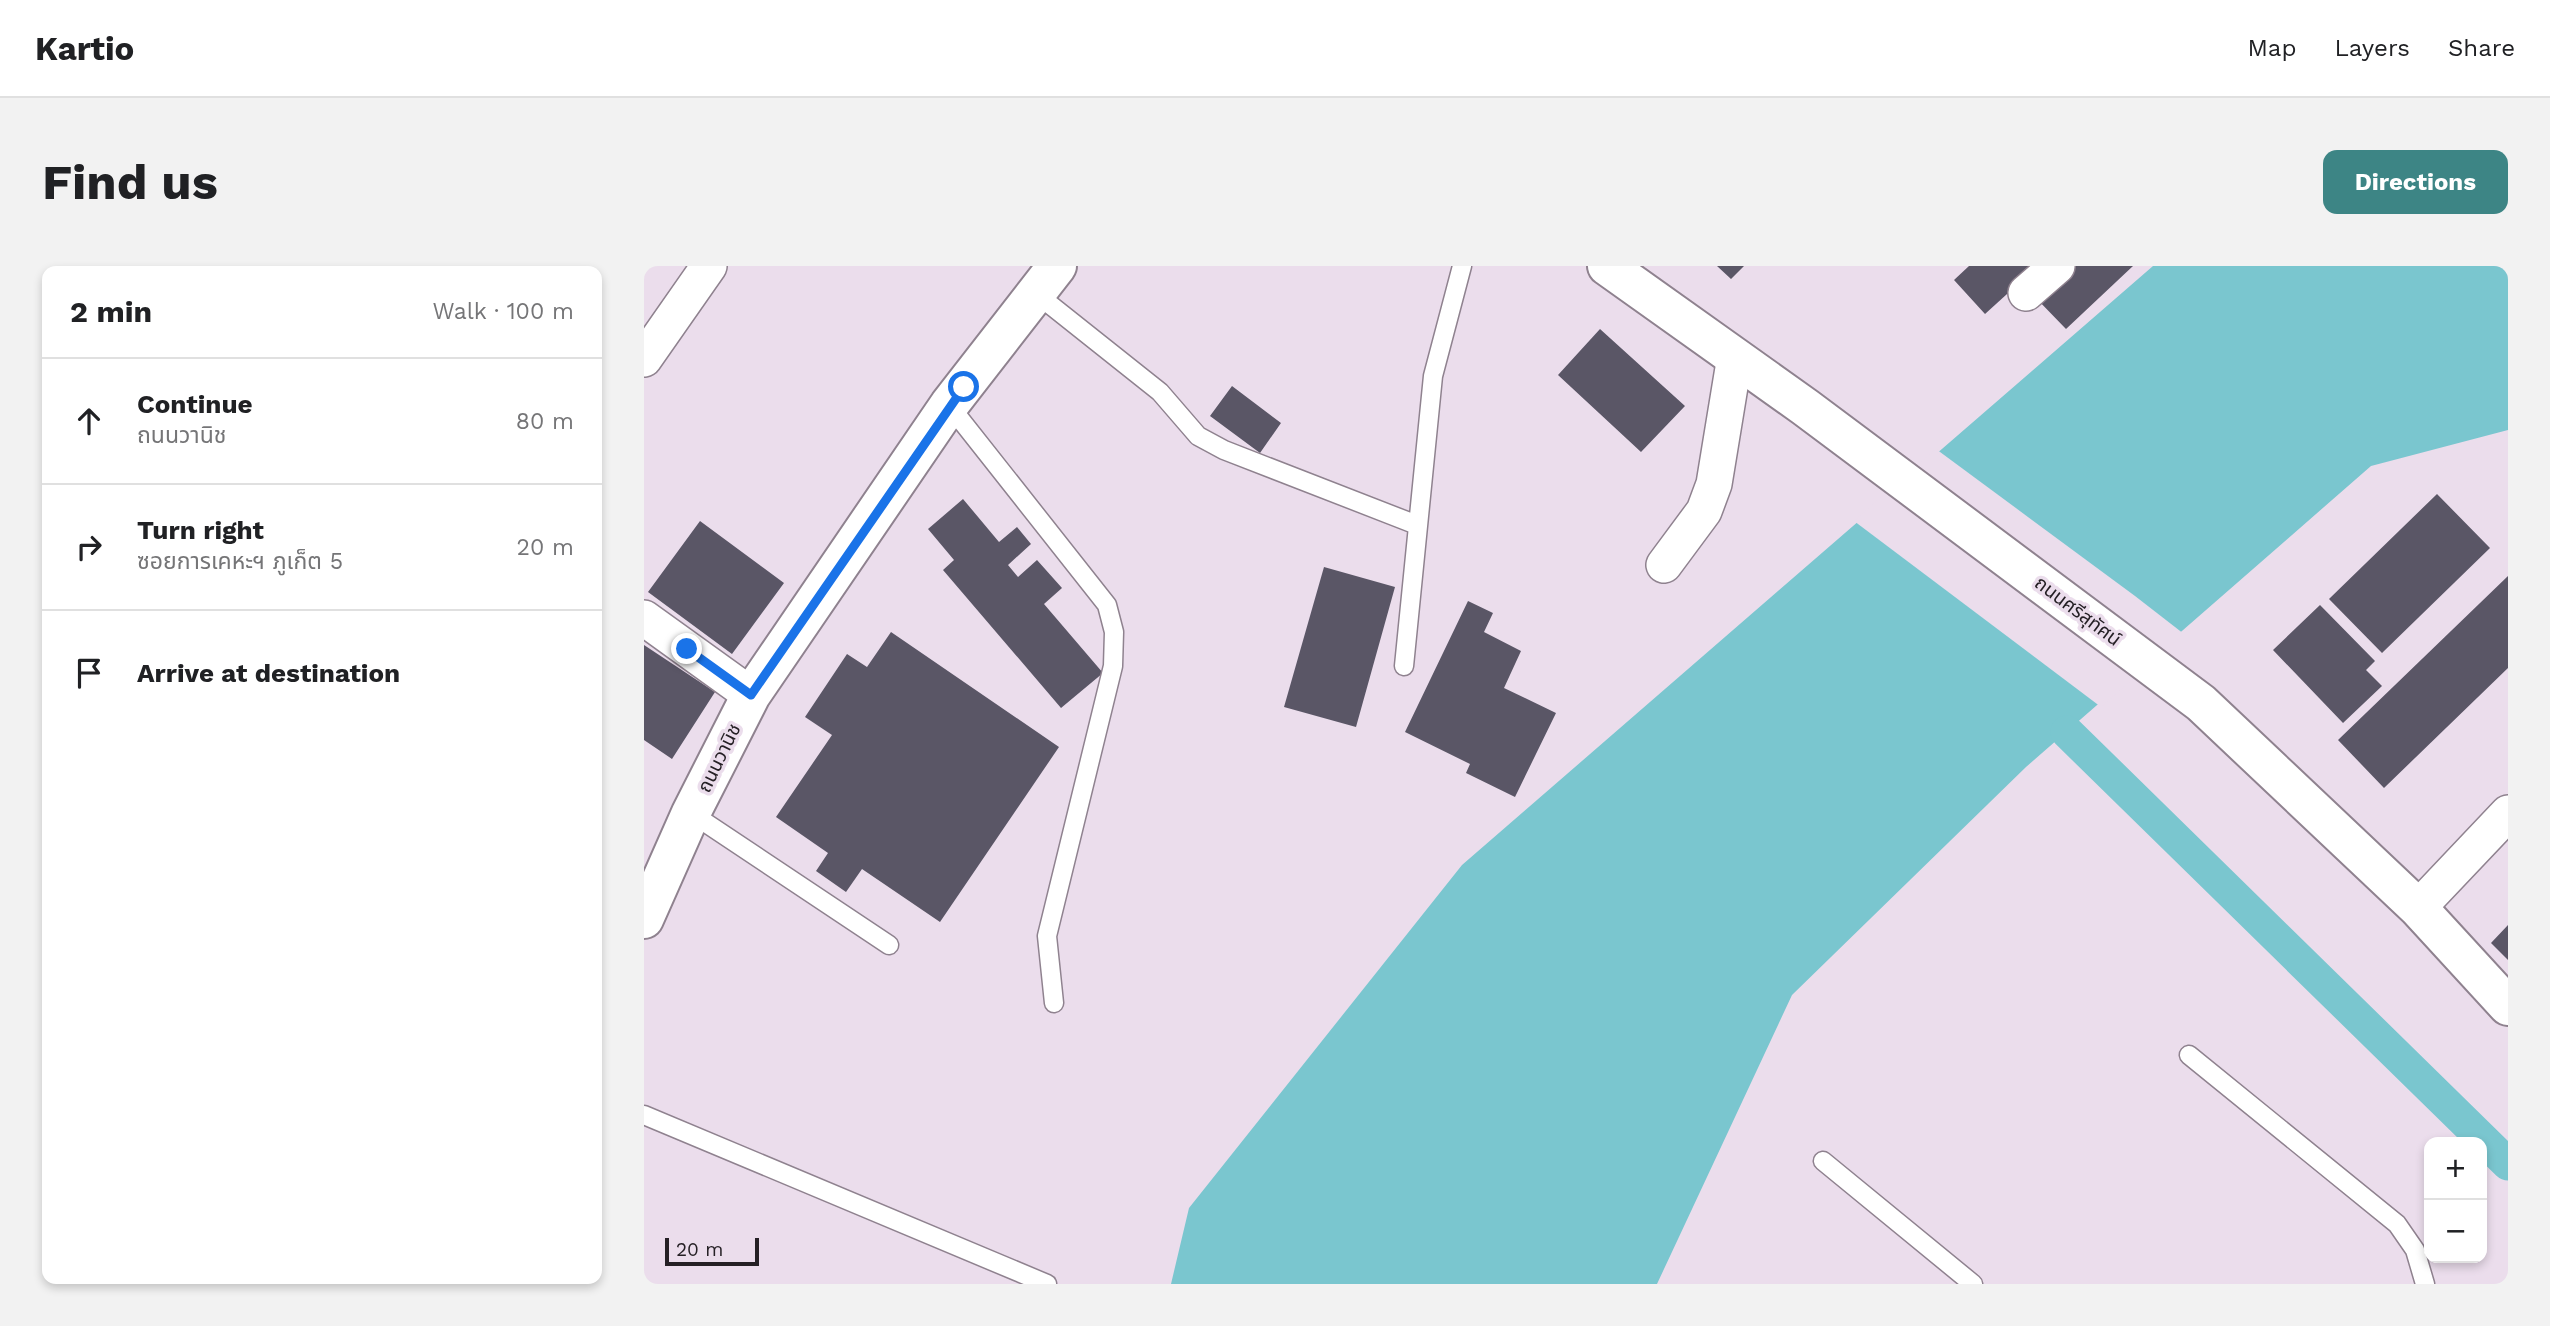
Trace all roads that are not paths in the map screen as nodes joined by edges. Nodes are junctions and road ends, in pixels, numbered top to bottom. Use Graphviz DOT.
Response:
graph roads {
  1 [pos="709,266"];
  2 [pos="1462,266"];
  3 [pos="1607,266"];
  4 [pos="2057,266"];
  5 [pos="1047,280"];
  6 [pos="2026,293"];
  7 [pos="1735,356"];
  8 [pos="644,359"];
  9 [pos="949,405"];
  10 [pos="1417,525"];
  11 [pos="1664,565"];
  12 [pos="644,618"];
  13 [pos="1404,666"];
  14 [pos="751,695"];
  15 [pos="2508,813"];
  16 [pos="691,814"];
  17 [pos="2418,908"];
  18 [pos="644,919"];
  19 [pos="890,945"];
  20 [pos="1054,1003"];
  21 [pos="2508,1006"];
  22 [pos="2189,1055"];
  23 [pos="644,1115"];
  24 [pos="1824,1161"];
  25 [pos="1047,1284"];
  26 [pos="1973,1284"];
  27 [pos="2425,1284"];
  1 -- 8 [label="street"];
  2 -- 10 [label="lane"];
  3 -- 7 [label="street, ถนนศรีสุทัศน์"];
  4 -- 6 [label="street"];
  5 -- 9 [label="street, ถนนวานิช"];
  5 -- 10 [label="lane"];
  7 -- 11 [label="street"];
  7 -- 17 [label="street, ถนนศรีสุทัศน์"];
  9 -- 14 [label="street, ถนนวานิช"];
  9 -- 20 [label="lane"];
  10 -- 13 [label="lane"];
  12 -- 14 [label="street"];
  14 -- 16 [label="street, ถนนวานิช"];
  15 -- 17 [label="street"];
  16 -- 18 [label="street, ถนนวานิช"];
  16 -- 19 [label="lane"];
  17 -- 21 [label="street, ถนนศรีสุทัศน์"];
  22 -- 27 [label="lane"];
  23 -- 25 [label="lane"];
  24 -- 26 [label="lane"];
}
